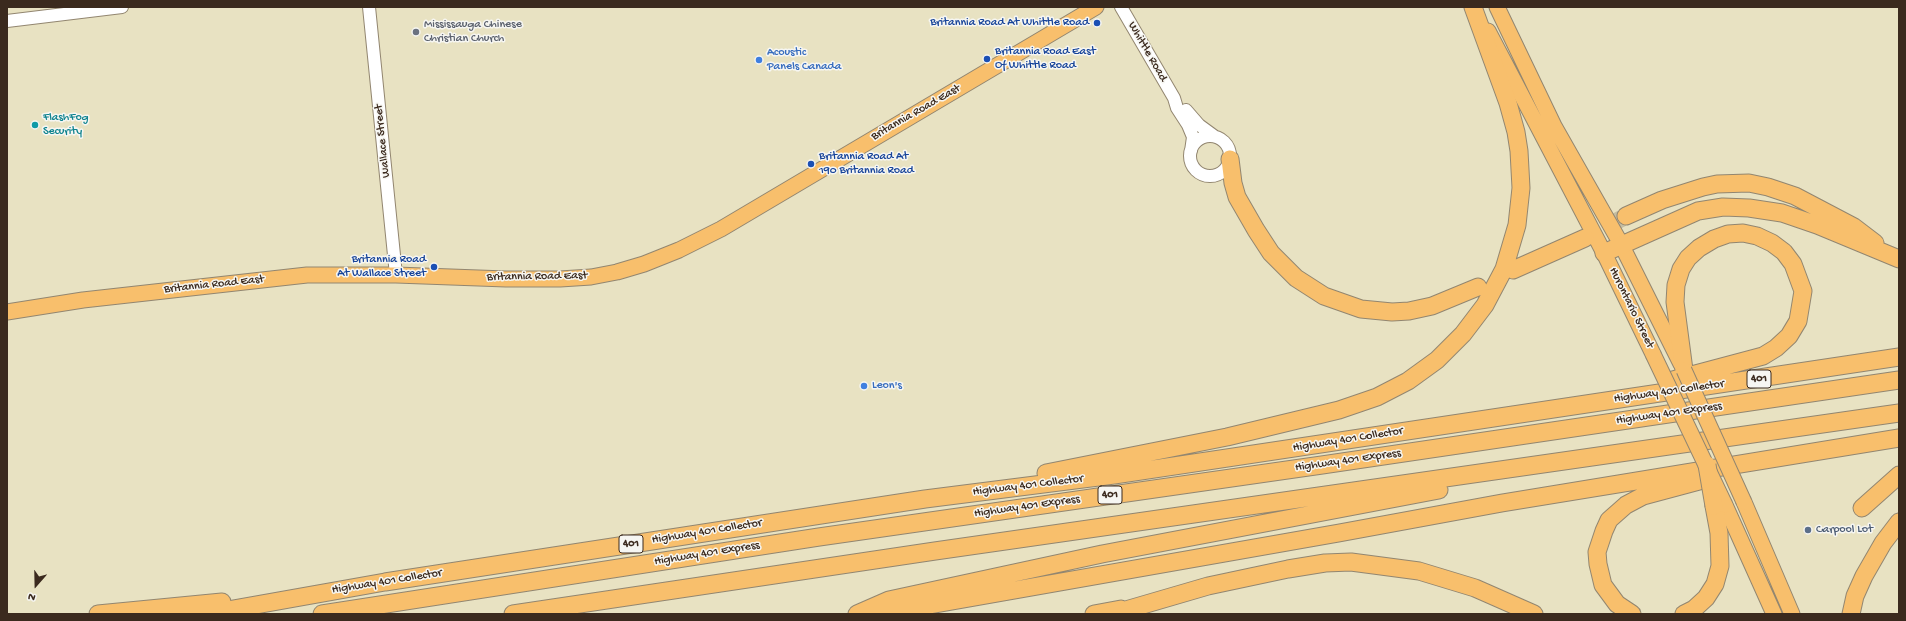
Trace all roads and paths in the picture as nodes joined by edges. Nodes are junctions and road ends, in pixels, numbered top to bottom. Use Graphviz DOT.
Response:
graph roads {
  1 [pos="122,7"];
  2 [pos="369,7"];
  3 [pos="1096,7"];
  4 [pos="1121,7"];
  5 [pos="1474,7"];
  6 [pos="1497,7"];
  7 [pos="7,21"];
  8 [pos="1174,98"];
  9 [pos="1214,136"];
  10 [pos="1191,151"];
  11 [pos="1230,159"];
  12 [pos="1626,216"];
  13 [pos="1585,238"];
  14 [pos="1621,244"];
  15 [pos="1604,253"];
  16 [pos="1896,258"];
  17 [pos="1513,270"];
  18 [pos="396,275"];
  19 [pos="1478,287"];
  20 [pos="7,312"];
  21 [pos="1678,350"];
  22 [pos="1899,357"];
  23 [pos="1684,370"];
  24 [pos="1899,380"];
  25 [pos="1619,399"];
  26 [pos="1899,413"];
  27 [pos="1899,438"];
  28 [pos="1822,450"];
  29 [pos="1631,452"];
  30 [pos="1707,465"];
  31 [pos="1899,475"];
  32 [pos="925,499"];
  33 [pos="1720,505"];
  34 [pos="1862,508"];
  35 [pos="1899,522"];
  36 [pos="338,590"];
  37 [pos="1136,607"];
  38 [pos="98,614"];
  39 [pos="205,614"];
  40 [pos="322,614"];
  41 [pos="513,614"];
  42 [pos="857,614"];
  43 [pos="870,614"];
  44 [pos="1094,614"];
  45 [pos="1112,614"];
  46 [pos="1534,614"];
  47 [pos="1632,614"];
  48 [pos="1684,614"];
  49 [pos="1774,614"];
  50 [pos="1792,614"];
  51 [pos="1851,614"];
  1 -- 7 [label="street"];
  2 -- 18 [label="street, Wallace Street"];
  3 -- 18 [label="main road, Britannia Road East"];
  4 -- 8 [label="street, Whittle Road"];
  5 -- 15 [label="main road, Hurontario Street"];
  5 -- 32 [label="highway"];
  6 -- 14 [label="main road, Hurontario Street"];
  8 -- 9 [label="street, Whittle Road"];
  8 -- 10 [label="street, Whittle Road"];
  9 -- 10 [label="street"];
  9 -- 11 [label="street"];
  10 -- 11 [label="street"];
  11 -- 19 [label="highway"];
  12 -- 16 [label="highway"];
  13 -- 17 [label="highway"];
  14 -- 15 [label="highway"];
  14 -- 16 [label="highway"];
  14 -- 21 [label="main road, Hurontario Street"];
  15 -- 30 [label="main road, Hurontario Street, bridge"];
  18 -- 20 [label="main road, Britannia Road East"];
  21 -- 23 [label="highway"];
  21 -- 25 [label="highway"];
  22 -- 25 [label="highway, Highway 401 Collector / 401"];
  23 -- 50 [label="main road, bridge"];
  24 -- 40 [label="highway, Highway 401 Express / 401"];
  25 -- 32 [label="highway, Highway 401 Collector / 401"];
  26 -- 29 [label="highway"];
  27 -- 28 [label="highway"];
  28 -- 43 [label="highway"];
  28 -- 47 [label="highway"];
  29 -- 41 [label="highway"];
  29 -- 42 [label="highway"];
  30 -- 33 [label="highway, bridge"];
  31 -- 34 [label="highway"];
  32 -- 36 [label="highway, Highway 401 Collector / 401"];
  33 -- 48 [label="highway"];
  33 -- 49 [label="main road"];
  35 -- 51 [label="highway"];
  36 -- 38 [label="highway"];
  36 -- 39 [label="highway, Highway 401 Collector / 401"];
  37 -- 44 [label="highway"];
  37 -- 45 [label="highway"];
  37 -- 46 [label="highway"];
}
